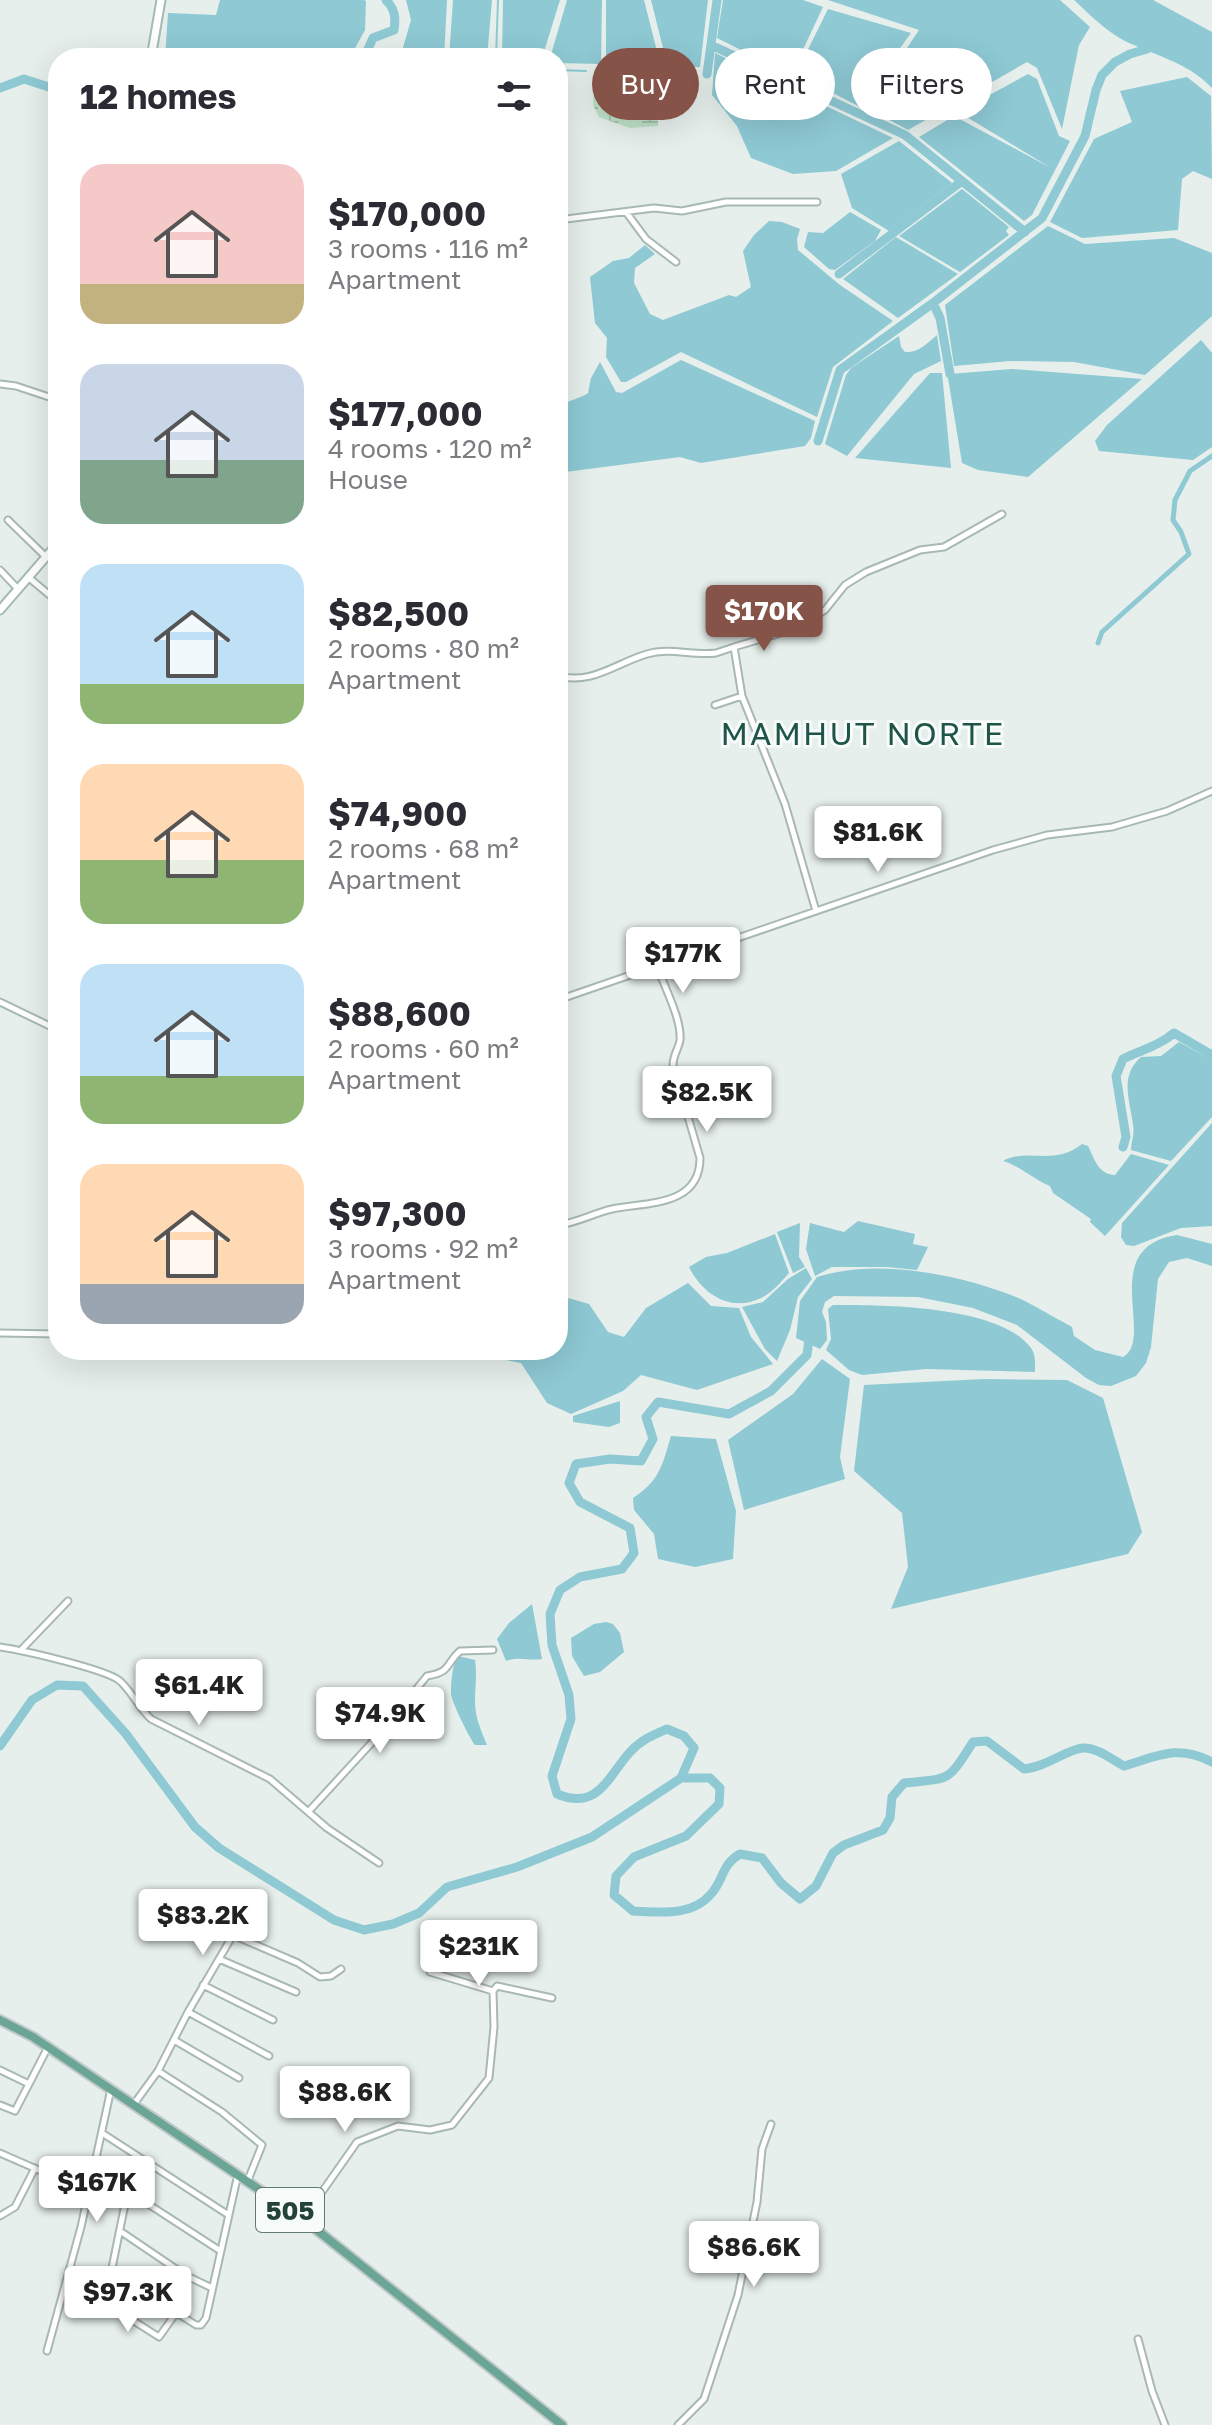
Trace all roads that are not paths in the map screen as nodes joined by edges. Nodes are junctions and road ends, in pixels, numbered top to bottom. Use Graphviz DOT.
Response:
graph roads {
  1 [pos="161,0"];
  2 [pos="153,48"];
  3 [pos="817,202"];
  4 [pos="626,211"];
  5 [pos="568,219"];
  6 [pos="676,262"];
  7 [pos="0,384"];
  8 [pos="48,397"];
  9 [pos="1002,514"];
  10 [pos="8,520"];
  11 [pos="48,555"];
  12 [pos="46,557"];
  13 [pos="0,570"];
  14 [pos="28,577"];
  15 [pos="18,589"];
  16 [pos="48,594"];
  17 [pos="0,610"];
  18 [pos="734,647"];
  19 [pos="568,677"];
  20 [pos="742,696"];
  21 [pos="715,705"];
  22 [pos="1212,791"];
  23 [pos="816,911"];
  24 [pos="657,966"];
  25 [pos="568,997"];
  26 [pos="0,1002"];
  27 [pos="48,1025"];
  28 [pos="568,1223"];
  29 [pos="0,1333"];
  30 [pos="48,1334"];
  31 [pos="68,1601"];
  32 [pos="0,1647"];
  33 [pos="22,1650"];
  34 [pos="493,1650"];
  35 [pos="309,1811"];
  36 [pos="379,1863"];
  37 [pos="219,1959"];
  38 [pos="341,1969"];
  39 [pos="430,1972"];
  40 [pos="203,1985"];
  41 [pos="493,1991"];
  42 [pos="296,1992"];
  43 [pos="552,1998"];
  44 [pos="188,2012"];
  45 [pos="0,2020"];
  46 [pos="273,2020"];
  47 [pos="174,2040"];
  48 [pos="48,2047"];
  49 [pos="269,2056"];
  50 [pos="0,2070"];
  51 [pos="158,2071"];
  52 [pos="239,2078"];
  53 [pos="29,2084"];
  54 [pos="111,2089"];
  55 [pos="134,2104"];
  56 [pos="0,2105"];
  57 [pos="771,2124"];
  58 [pos="102,2133"];
  59 [pos="0,2153"];
  60 [pos="135,2155"];
  61 [pos="35,2168"];
  62 [pos="238,2174"];
  63 [pos="248,2180"];
  64 [pos="128,2191"];
  65 [pos="89,2192"];
  66 [pos="227,2214"];
  67 [pos="0,2216"];
  68 [pos="303,2219"];
  69 [pos="120,2231"];
  70 [pos="219,2250"];
  71 [pos="748,2250"];
  72 [pos="784,2256"];
  73 [pos="126,2280"];
  74 [pos="212,2288"];
  75 [pos="176,2313"];
  76 [pos="1138,2339"];
  77 [pos="47,2351"];
  78 [pos="681,2424"];
  79 [pos="562,2425"];
  80 [pos="1165,2425"];
  1 -- 2 [label="main road"];
  3 -- 4 [label="street"];
  4 -- 5 [label="street"];
  4 -- 6 [label="street"];
  7 -- 8 [label="street"];
  9 -- 18 [label="street"];
  10 -- 12 [label="street"];
  11 -- 12 [label="main road"];
  12 -- 14 [label="main road"];
  13 -- 15 [label="street"];
  14 -- 15 [label="main road"];
  14 -- 16 [label="street"];
  15 -- 17 [label="main road"];
  18 -- 19 [label="street"];
  18 -- 20 [label="street"];
  20 -- 21 [label="street"];
  20 -- 23 [label="street"];
  22 -- 23 [label="street"];
  23 -- 24 [label="street"];
  24 -- 25 [label="street"];
  24 -- 28 [label="street"];
  26 -- 27 [label="street"];
  29 -- 30 [label="street"];
  31 -- 33 [label="street"];
  32 -- 33 [label="street"];
  33 -- 35 [label="street"];
  34 -- 35 [label="street"];
  35 -- 36 [label="street"];
  37 -- 38 [label="street"];
  37 -- 40 [label="street"];
  37 -- 42 [label="street"];
  39 -- 41 [label="street"];
  40 -- 44 [label="street"];
  40 -- 46 [label="street"];
  41 -- 43 [label="street"];
  41 -- 68 [label="street"];
  44 -- 47 [label="street"];
  44 -- 49 [label="street"];
  45 -- 48 [label="main road, 505"];
  47 -- 51 [label="street"];
  47 -- 52 [label="street"];
  48 -- 53 [label="street"];
  48 -- 54 [label="main road, 505"];
  50 -- 53 [label="street"];
  51 -- 55 [label="street"];
  51 -- 63 [label="street"];
  53 -- 56 [label="street"];
  54 -- 55 [label="main road, 505"];
  54 -- 58 [label="street"];
  55 -- 62 [label="main road, 505"];
  57 -- 71 [label="street"];
  58 -- 60 [label="street"];
  58 -- 65 [label="street"];
  59 -- 61 [label="street"];
  60 -- 64 [label="street"];
  60 -- 66 [label="street"];
  61 -- 65 [label="street"];
  61 -- 67 [label="street"];
  62 -- 63 [label="main road, 505"];
  62 -- 66 [label="street"];
  63 -- 68 [label="main road, 505"];
  64 -- 69 [label="street"];
  64 -- 70 [label="street"];
  65 -- 77 [label="street"];
  66 -- 70 [label="street"];
  68 -- 79 [label="main road, 505"];
  69 -- 73 [label="street"];
  69 -- 74 [label="street"];
  70 -- 74 [label="street"];
  71 -- 72 [label="street"];
  71 -- 78 [label="street"];
  73 -- 75 [label="street"];
  73 -- 75 [label="street"];
  74 -- 75 [label="street"];
  76 -- 80 [label="street"];
}
